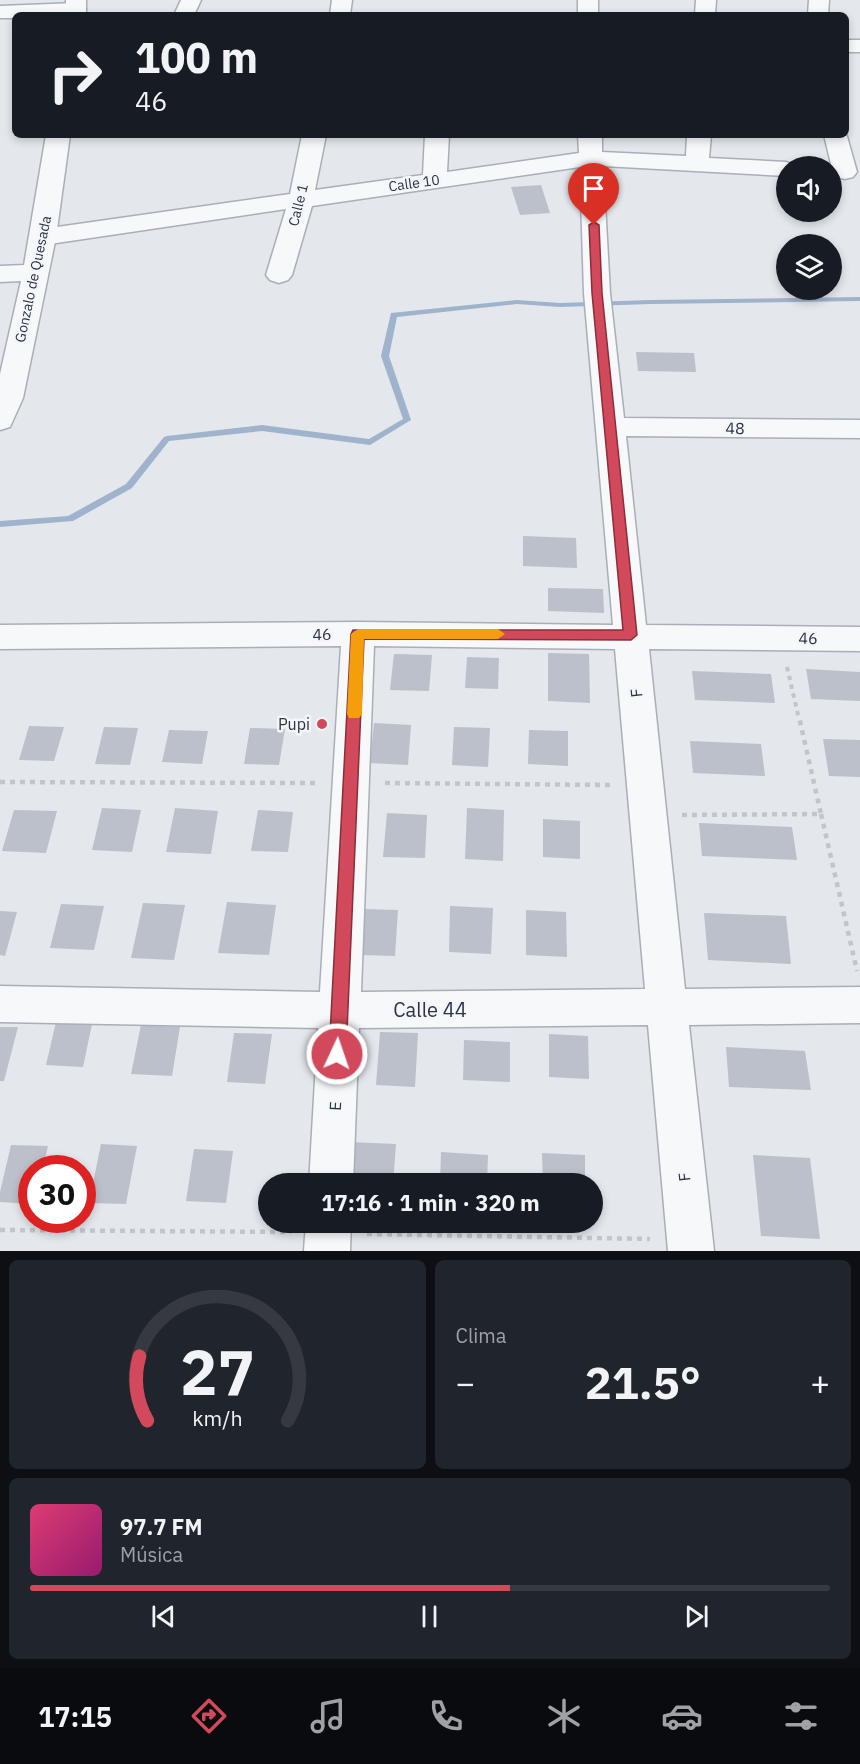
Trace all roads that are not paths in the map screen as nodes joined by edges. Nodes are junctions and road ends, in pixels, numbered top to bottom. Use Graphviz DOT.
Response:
graph roads {
  1 [pos="76,8"];
  2 [pos="0,12"];
  3 [pos="58,138"];
  4 [pos="313,138"];
  5 [pos="437,138"];
  6 [pos="699,138"];
  7 [pos="837,138"];
  8 [pos="591,146"];
  9 [pos="697,164"];
  10 [pos="776,168"];
  11 [pos="845,172"];
  12 [pos="435,180"];
  13 [pos="301,200"];
  14 [pos="43,237"];
  15 [pos="34,272"];
  16 [pos="0,274"];
  17 [pos="279,275"];
  18 [pos="3,406"];
  19 [pos="610,427"];
  20 [pos="860,429"];
  21 [pos="358,634"];
  22 [pos="631,635"];
  23 [pos="0,637"];
  24 [pos="860,639"];
  25 [pos="859,990"];
  26 [pos="0,1004"];
  27 [pos="667,1009"];
  28 [pos="340,1011"];
  29 [pos="332,1173"];
  30 [pos="328,1233"];
  31 [pos="327,1251"];
  32 [pos="691,1251"];
  1 -- 2 [label="street"];
  3 -- 14 [label="street, Gonzalo de Quesada"];
  4 -- 13 [label="street, Calle 1"];
  5 -- 12 [label="street"];
  6 -- 9 [label="street"];
  7 -- 11 [label="street"];
  8 -- 9 [label="street, Calle 10"];
  8 -- 12 [label="street, Calle 10"];
  8 -- 19 [label="street, F"];
  9 -- 10 [label="street, Calle 10"];
  12 -- 13 [label="street, Calle 10"];
  13 -- 14 [label="street, Calle 10"];
  13 -- 17 [label="street, Calle 1"];
  14 -- 15 [label="street, Gonzalo de Quesada"];
  15 -- 16 [label="street"];
  15 -- 18 [label="street, Gonzalo de Quesada"];
  19 -- 20 [label="street, 48"];
  19 -- 22 [label="street, F"];
  21 -- 22 [label="street, 46"];
  21 -- 23 [label="street, 46"];
  21 -- 28 [label="street, E"];
  22 -- 24 [label="street, 46"];
  22 -- 27 [label="street, F"];
  25 -- 27 [label="street, Calle 44"];
  26 -- 28 [label="street, Calle 44"];
  27 -- 28 [label="street, Calle 44"];
  27 -- 32 [label="street, F"];
  28 -- 29 [label="street, E"];
  30 -- 31 [label="street"];
}
